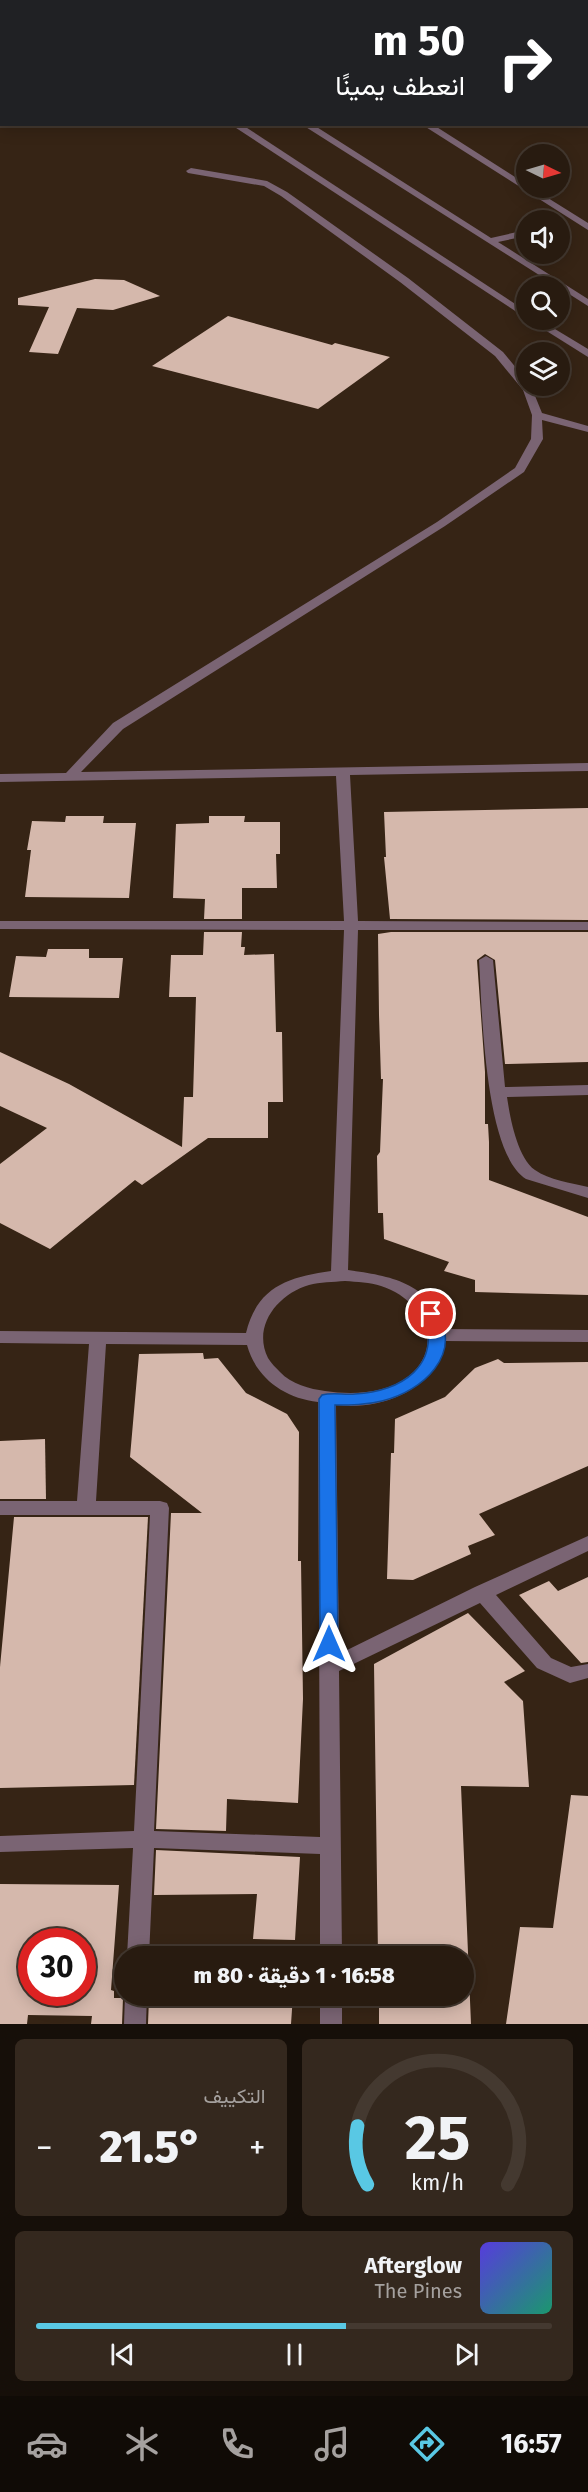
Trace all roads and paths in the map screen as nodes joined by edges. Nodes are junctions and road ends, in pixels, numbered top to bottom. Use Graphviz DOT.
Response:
graph roads {
  1 [pos="237,126"];
  2 [pos="309,126"];
  3 [pos="428,126"];
  4 [pos="191,171"];
  5 [pos="585,223"];
  6 [pos="570,224"];
  7 [pos="516,235"];
  8 [pos="489,241"];
  9 [pos="588,303"];
  10 [pos="516,308"];
  11 [pos="550,330"];
  12 [pos="588,354"];
  13 [pos="537,415"];
  14 [pos="588,429"];
  15 [pos="588,767"];
  16 [pos="343,772"];
  17 [pos="69,777"];
  18 [pos="0,778"];
  19 [pos="0,925"];
  20 [pos="351,925"];
  21 [pos="588,926"];
  22 [pos="486,960"];
  23 [pos="588,1090"];
  24 [pos="498,1092"];
  25 [pos="588,1193"];
  26 [pos="339,1275"];
  27 [pos="438,1335"];
  28 [pos="588,1336"];
  29 [pos="0,1337"];
  30 [pos="99,1338"];
  31 [pos="253,1339"];
  32 [pos="327,1399"];
  33 [pos="86,1507"];
  34 [pos="0,1508"];
  35 [pos="588,1543"];
  36 [pos="482,1592"];
  37 [pos="329,1667"];
  38 [pos="588,1671"];
  39 [pos="142,1839"];
  40 [pos="0,1844"];
  41 [pos="330,1846"];
  42 [pos="138,1946"];
  43 [pos="331,1946"];
  44 [pos="136,2006"];
  45 [pos="331,2006"];
  46 [pos="135,2024"];
  47 [pos="332,2024"];
  1 -- 10 [label="street"];
  2 -- 8 [label="street"];
  3 -- 5 [label="street"];
  4 -- 13 [label="street"];
  5 -- 6 [label="street"];
  7 -- 8 [label="street"];
  8 -- 9 [label="street"];
  11 -- 12 [label="street"];
  13 -- 14 [label="street"];
  13 -- 17 [label="street"];
  15 -- 16 [label="street"];
  16 -- 17 [label="street"];
  16 -- 20 [label="street"];
  17 -- 18 [label="street"];
  19 -- 20 [label="street"];
  20 -- 21 [label="street"];
  20 -- 26 [label="street"];
  22 -- 24 [label="street"];
  23 -- 24 [label="street"];
  24 -- 25 [label="street"];
  26 -- 27 [label="street"];
  26 -- 31 [label="street"];
  27 -- 28 [label="street"];
  27 -- 32 [label="street"];
  29 -- 30 [label="street"];
  30 -- 31 [label="street"];
  30 -- 33 [label="street"];
  31 -- 32 [label="street"];
  32 -- 37 [label="street"];
  33 -- 34 [label="street"];
  33 -- 39 [label="street"];
  35 -- 36 [label="street"];
  36 -- 37 [label="street"];
  36 -- 38 [label="street"];
  37 -- 41 [label="street"];
  39 -- 40 [label="street"];
  39 -- 41 [label="street"];
  39 -- 42 [label="street"];
  41 -- 43 [label="street"];
  44 -- 46 [label="street"];
  45 -- 47 [label="street"];
}
